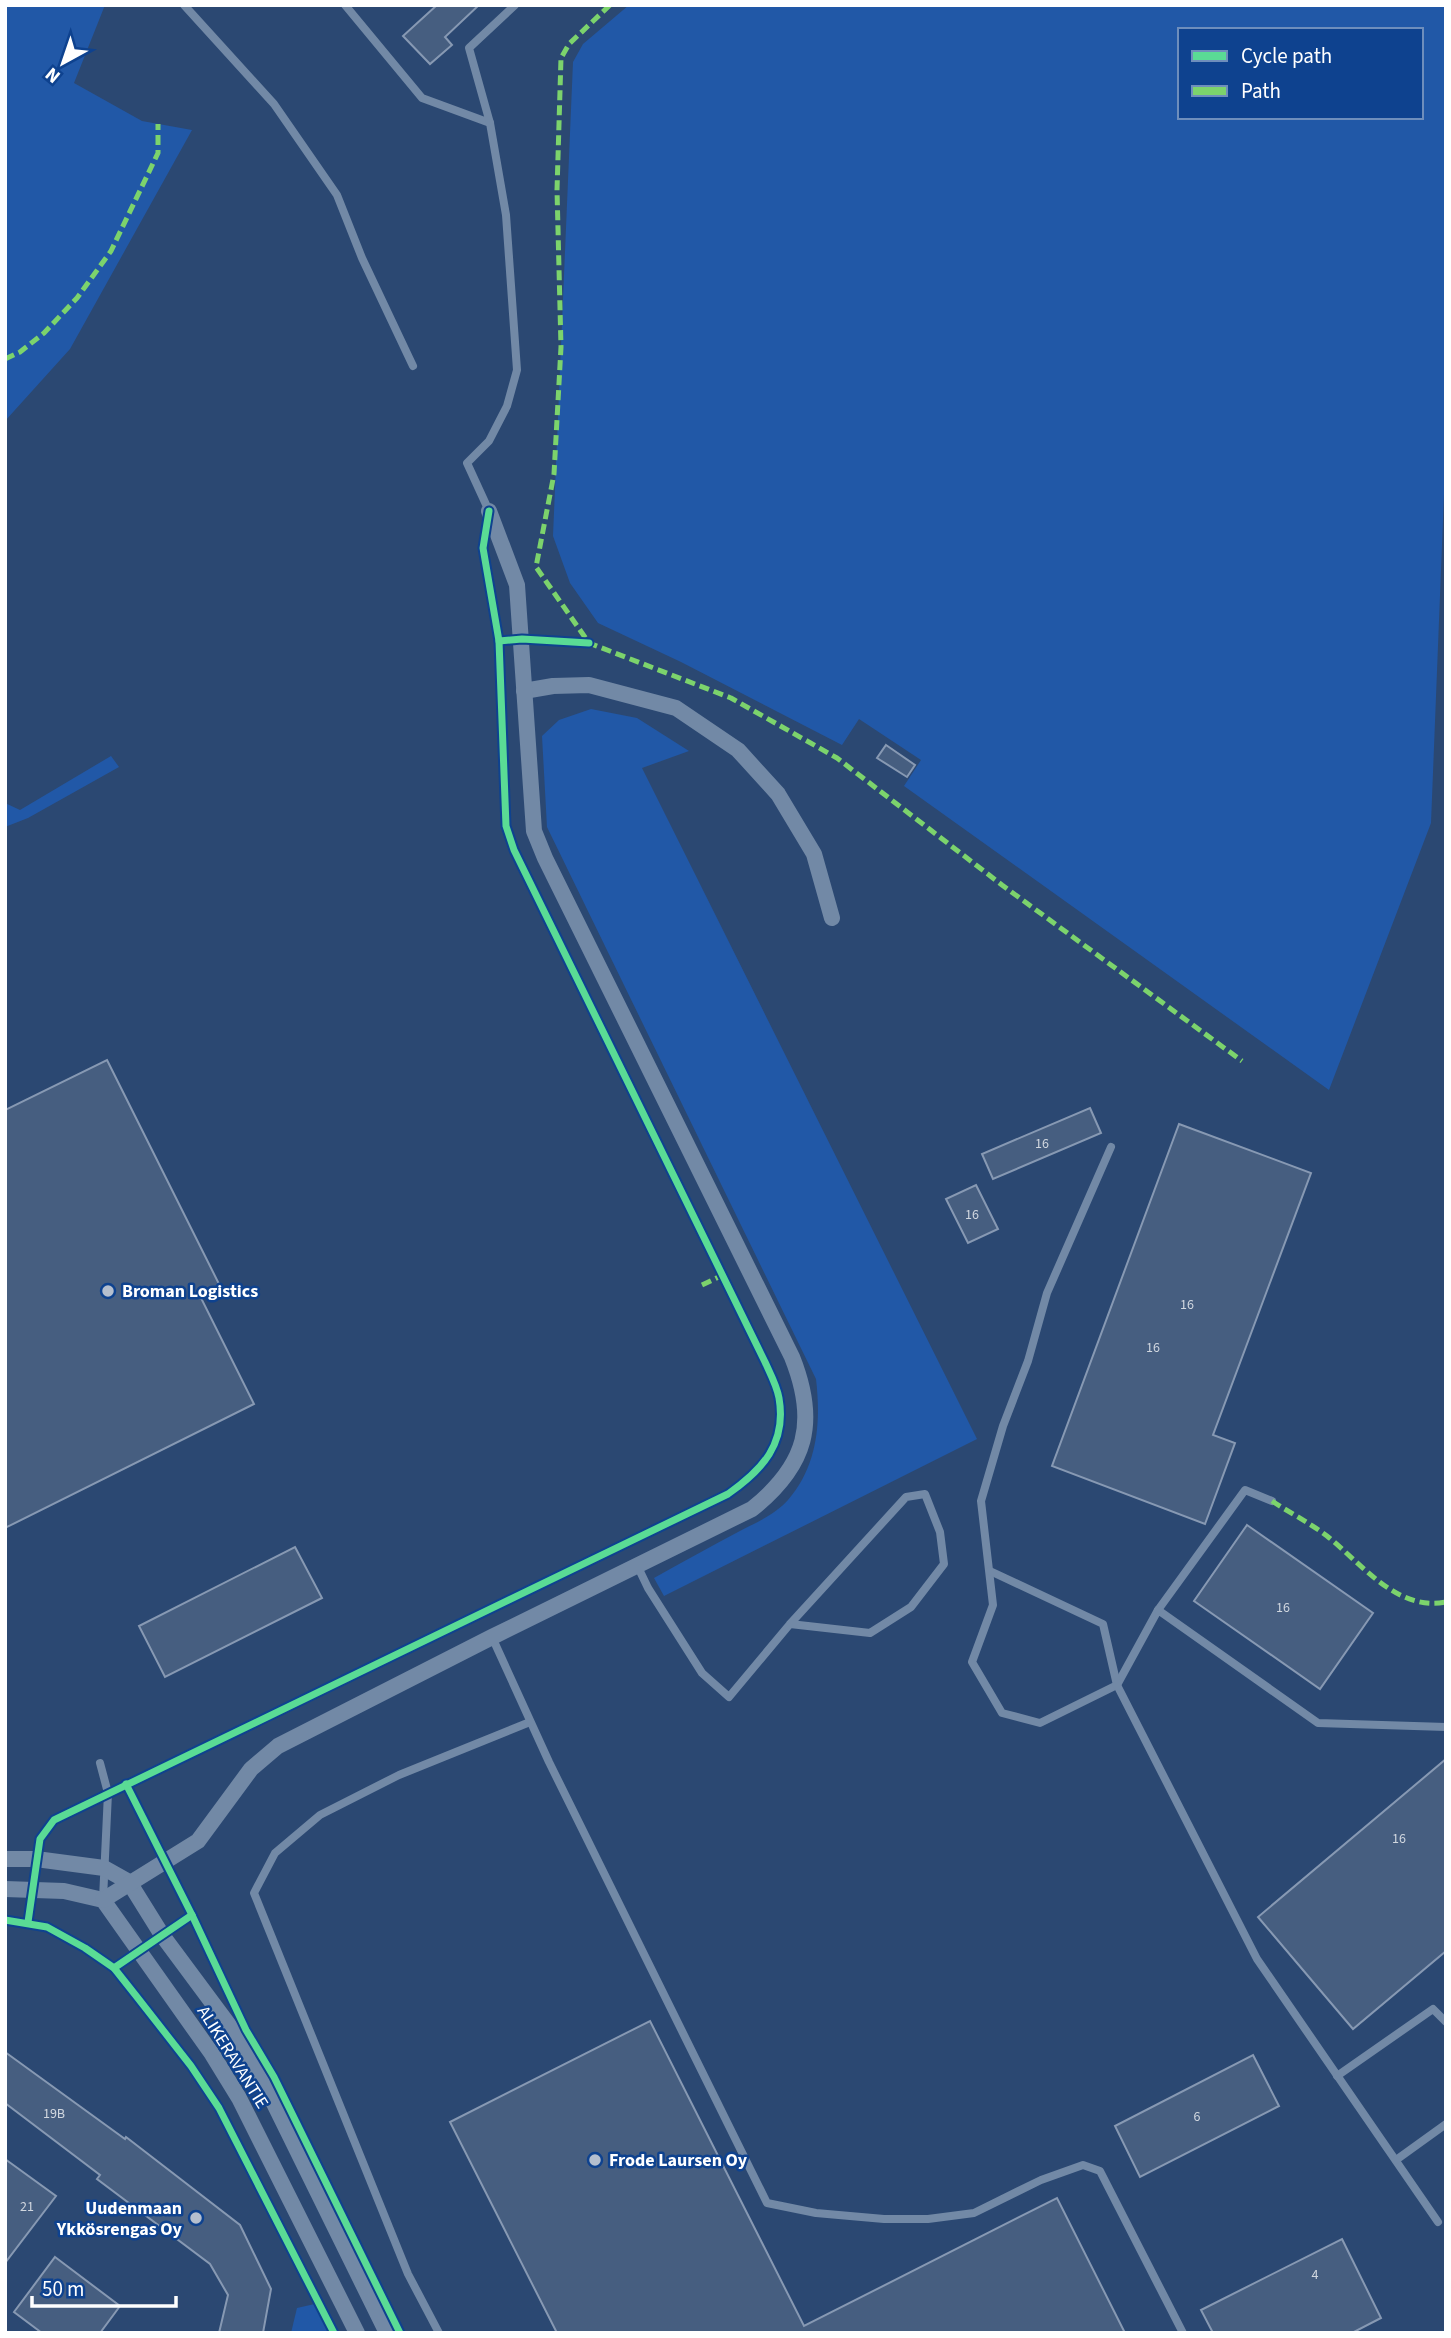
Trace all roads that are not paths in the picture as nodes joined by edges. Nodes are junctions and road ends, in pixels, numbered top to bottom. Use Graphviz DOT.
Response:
graph roads {
  1 [pos="184,5"];
  2 [pos="345,5"];
  3 [pos="515,5"];
  4 [pos="490,124"];
  5 [pos="413,366"];
  6 [pos="489,511"];
  7 [pos="524,691"];
  8 [pos="832,918"];
  9 [pos="1111,1147"];
  10 [pos="1272,1501"];
  11 [pos="637,1565"];
  12 [pos="990,1571"];
  13 [pos="1158,1610"];
  14 [pos="790,1624"];
  15 [pos="492,1637"];
  16 [pos="1118,1685"];
  17 [pos="530,1722"];
  18 [pos="1446,1727"];
  19 [pos="100,1763"];
  20 [pos="5,1859"];
  21 [pos="104,1868"];
  22 [pos="129,1882"];
  23 [pos="5,1889"];
  24 [pos="103,1899"];
  25 [pos="1446,2022"];
  26 [pos="1338,2076"];
  27 [pos="1446,2124"];
  28 [pos="1396,2160"];
  29 [pos="1438,2222"];
  30 [pos="357,2333"];
  31 [pos="387,2333"];
  32 [pos="439,2333"];
  33 [pos="1183,2333"];
  1 -- 5 [label="lane"];
  2 -- 4 [label="lane"];
  3 -- 4 [label="lane"];
  4 -- 6 [label="lane"];
  6 -- 7 [label="street"];
  7 -- 8 [label="street"];
  7 -- 11 [label="street"];
  9 -- 12 [label="lane"];
  10 -- 13 [label="lane"];
  11 -- 14 [label="lane"];
  11 -- 15 [label="street"];
  12 -- 16 [label="lane"];
  12 -- 16 [label="lane"];
  13 -- 16 [label="lane"];
  13 -- 18 [label="lane"];
  14 -- 14 [label="lane"];
  15 -- 17 [label="lane"];
  15 -- 22 [label="street"];
  16 -- 26 [label="lane"];
  17 -- 32 [label="lane"];
  17 -- 33 [label="lane"];
  19 -- 21 [label="lane"];
  20 -- 21 [label="street, ALIKERAVANTIE"];
  21 -- 22 [label="street, ALIKERAVANTIE"];
  21 -- 24 [label="lane"];
  22 -- 24 [label="street"];
  22 -- 31 [label="street, ALIKERAVANTIE"];
  23 -- 24 [label="street"];
  24 -- 30 [label="street, ALIKERAVANTIE"];
  25 -- 26 [label="lane"];
  26 -- 28 [label="lane"];
  27 -- 28 [label="lane"];
  28 -- 29 [label="lane"];
}
